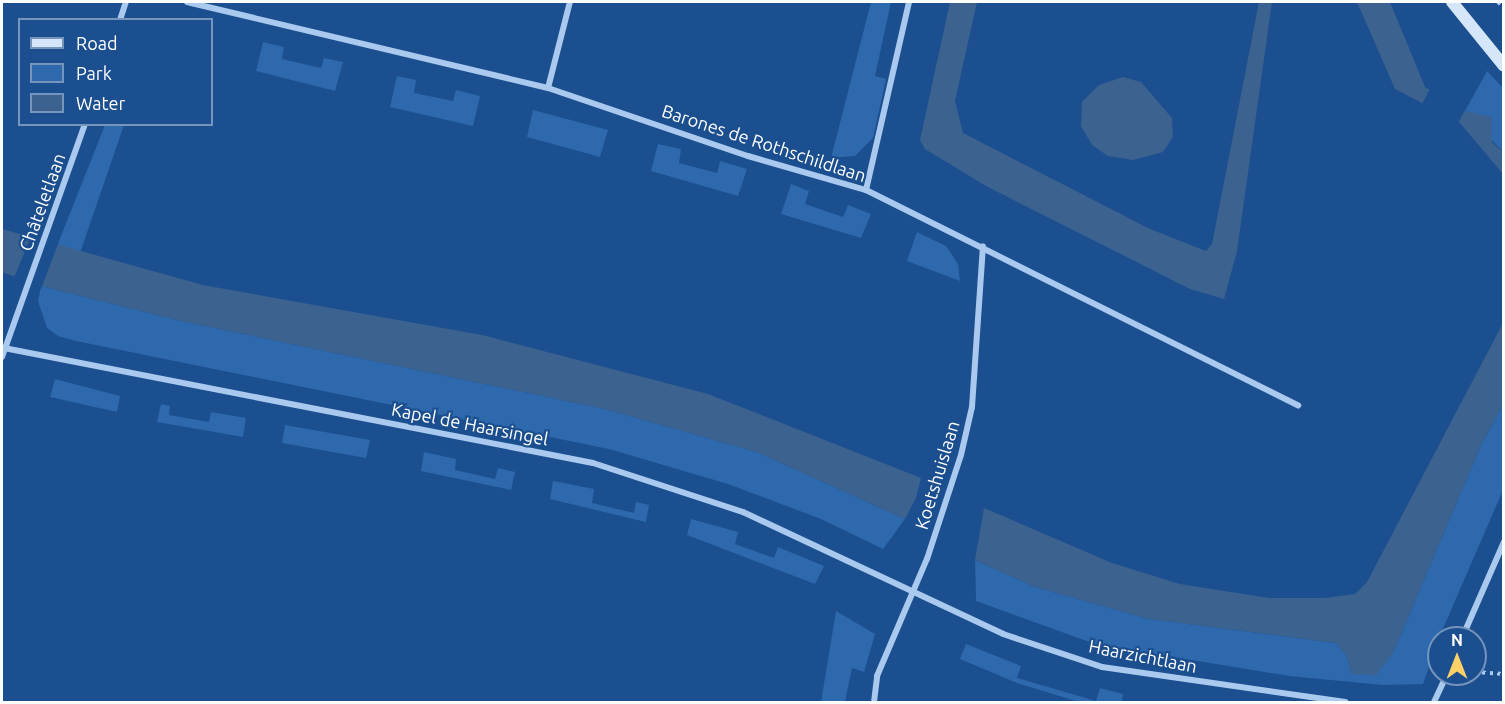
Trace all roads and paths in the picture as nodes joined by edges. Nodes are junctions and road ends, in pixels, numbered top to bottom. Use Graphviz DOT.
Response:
graph roads {
  1 [pos="126,2"];
  2 [pos="187,2"];
  3 [pos="570,2"];
  4 [pos="909,2"];
  5 [pos="1452,2"];
  6 [pos="1498,2"];
  7 [pos="1503,9"];
  8 [pos="121,18"];
  9 [pos="1503,66"];
  10 [pos="548,88"];
  11 [pos="84,126"];
  12 [pos="866,190"];
  13 [pos="983,246"];
  14 [pos="4,348"];
  15 [pos="2,357"];
  16 [pos="1298,405"];
  17 [pos="1503,542"];
  18 [pos="911,590"];
  19 [pos="1467,626"];
  20 [pos="1487,673"];
  21 [pos="1503,674"];
  22 [pos="1441,686"];
  23 [pos="1278,699"];
  24 [pos="874,702"];
  25 [pos="1345,702"];
  26 [pos="1434,702"];
  1 -- 8 [label="street"];
  2 -- 10 [label="street, Barones de Rothschildlaan"];
  3 -- 10 [label="street"];
  4 -- 12 [label="street"];
  5 -- 9 [label="street"];
  6 -- 7 [label="path"];
  10 -- 12 [label="street, Barones de Rothschildlaan"];
  11 -- 14 [label="street, Châteletlaan"];
  12 -- 13 [label="street, Barones de Rothschildlaan"];
  13 -- 16 [label="street, Barones de Rothschildlaan"];
  13 -- 18 [label="street, Koetshuislaan"];
  14 -- 15 [label="street, Châteletlaan"];
  14 -- 18 [label="street, Kapel de Haarsingel"];
  17 -- 19 [label="street"];
  18 -- 23 [label="street, Haarzichtlaan"];
  18 -- 24 [label="street, Koetshuislaan"];
  20 -- 21 [label="path"];
  22 -- 26 [label="street"];
  23 -- 25 [label="street, Haarzichtlaan"];
}
